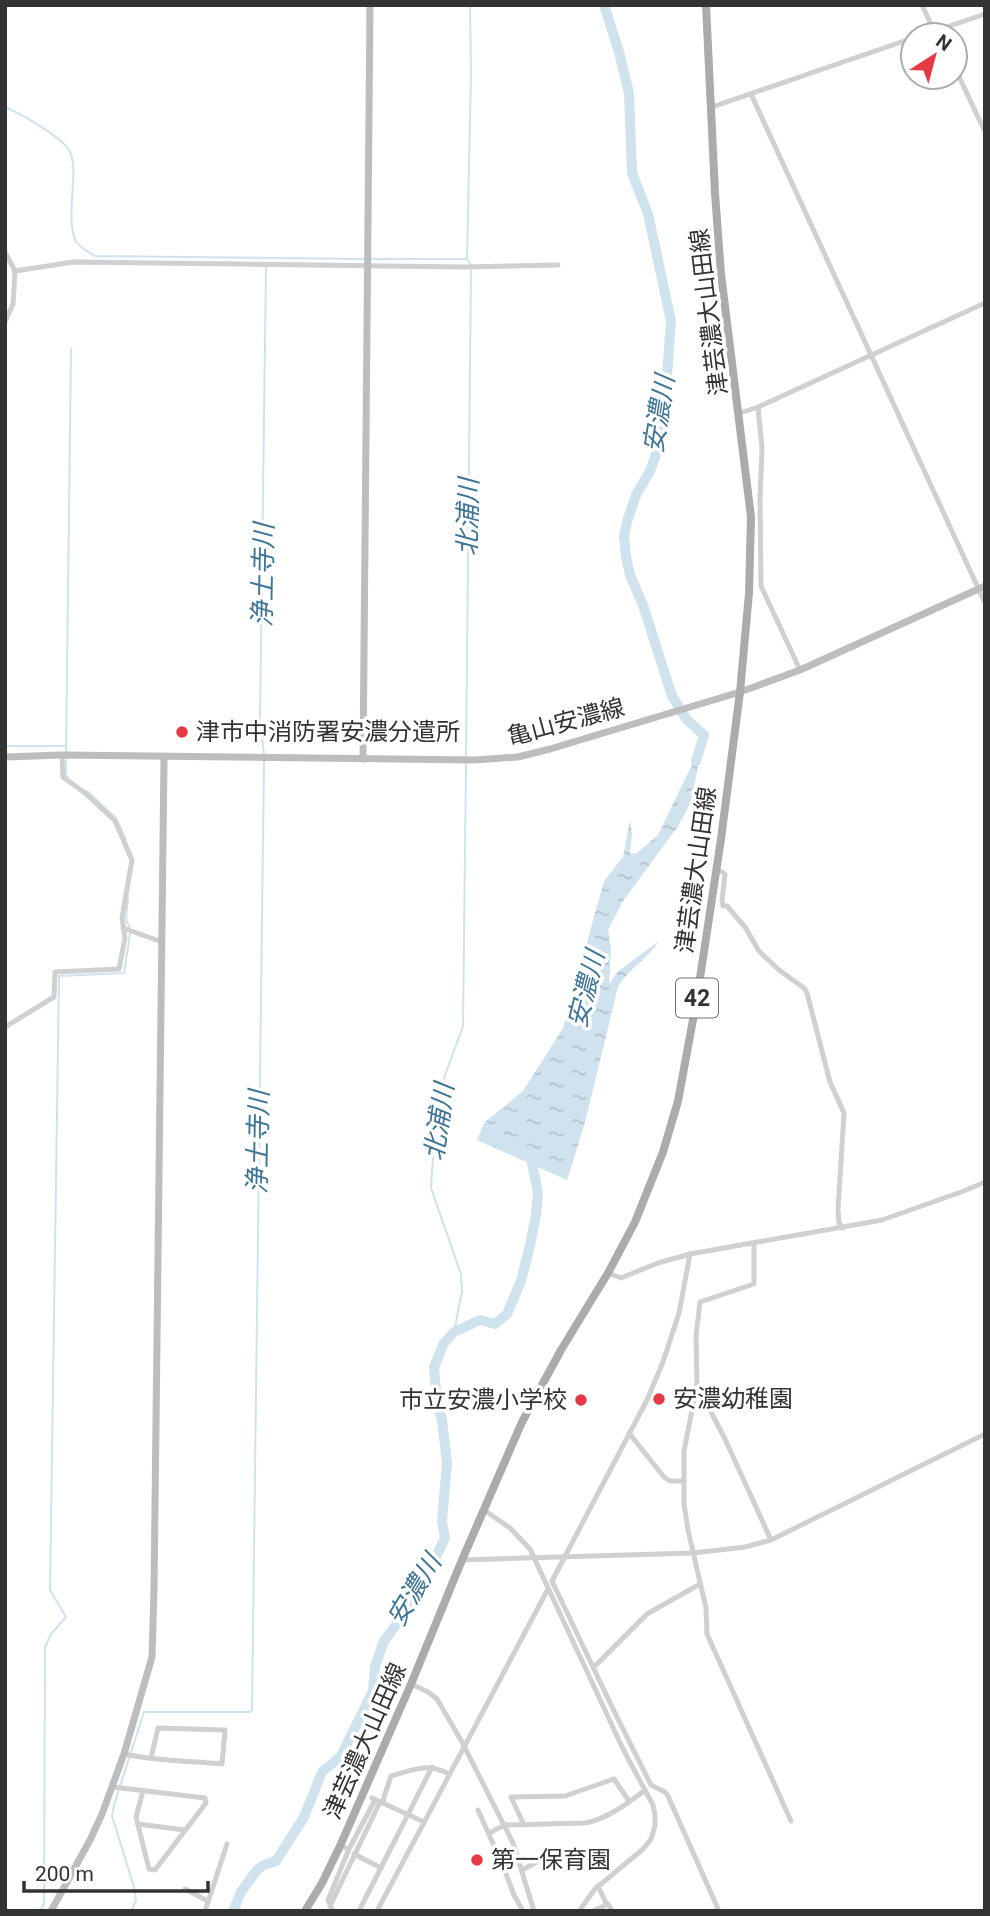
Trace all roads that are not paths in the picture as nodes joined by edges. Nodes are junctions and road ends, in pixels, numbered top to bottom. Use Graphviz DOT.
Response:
graph roads {
  1 [pos="370,5"];
  2 [pos="706,5"];
  3 [pos="922,5"];
  4 [pos="985,14"];
  5 [pos="931,21"];
  6 [pos="967,21"];
  7 [pos="899,43"];
  8 [pos="966,91"];
  9 [pos="751,94"];
  10 [pos="712,107"];
  11 [pos="985,132"];
  12 [pos="5,252"];
  13 [pos="367,265"];
  14 [pos="558,265"];
  15 [pos="15,271"];
  16 [pos="985,303"];
  17 [pos="5,322"];
  18 [pos="871,356"];
  19 [pos="758,407"];
  20 [pos="740,413"];
  21 [pos="982,588"];
  22 [pos="985,603"];
  23 [pos="800,670"];
  24 [pos="740,692"];
  25 [pos="63,755"];
  26 [pos="5,757"];
  27 [pos="164,758"];
  28 [pos="363,759"];
  29 [pos="717,869"];
  30 [pos="124,928"];
  31 [pos="162,942"];
  32 [pos="5,1027"];
  33 [pos="985,1182"];
  34 [pos="843,1228"];
  35 [pos="754,1243"];
  36 [pos="690,1254"];
  37 [pos="755,1270"];
  38 [pos="608,1273"];
  39 [pos="760,1276"];
  40 [pos="697,1385"];
  41 [pos="629,1433"];
  42 [pos="985,1434"];
  43 [pos="684,1480"];
  44 [pos="484,1510"];
  45 [pos="771,1540"];
  46 [pos="693,1553"];
  47 [pos="564,1557"];
  48 [pos="534,1558"];
  49 [pos="462,1560"];
  50 [pos="700,1584"];
  51 [pos="549,1586"];
  52 [pos="593,1667"];
  53 [pos="586,1671"];
  54 [pos="411,1684"];
  55 [pos="464,1748"];
  56 [pos="124,1754"];
  57 [pos="151,1758"];
  58 [pos="432,1767"];
  59 [pos="449,1773"];
  60 [pos="651,1785"];
  61 [pos="113,1787"];
  62 [pos="644,1789"];
  63 [pos="143,1791"];
  64 [pos="377,1801"];
  65 [pos="629,1801"];
  66 [pos="478,1810"];
  67 [pos="408,1815"];
  68 [pos="791,1821"];
  69 [pos="424,1822"];
  70 [pos="138,1824"];
  71 [pos="505,1825"];
  72 [pos="524,1825"];
  73 [pos="185,1830"];
  74 [pos="489,1833"];
  75 [pos="227,1843"];
  76 [pos="348,1850"];
  77 [pos="550,1855"];
  78 [pos="381,1868"];
  79 [pos="522,1870"];
  80 [pos="598,1886"];
  81 [pos="186,1889"];
  82 [pos="527,1889"];
  83 [pos="514,1895"];
  84 [pos="208,1901"];
  85 [pos="607,1905"];
  86 [pos="332,1908"];
  87 [pos="51,1911"];
  88 [pos="205,1911"];
  89 [pos="305,1911"];
  90 [pos="359,1911"];
  91 [pos="377,1911"];
  92 [pos="523,1911"];
  93 [pos="534,1911"];
  94 [pos="579,1911"];
  95 [pos="593,1911"];
  96 [pos="612,1911"];
  97 [pos="719,1911"];
  1 -- 13 [label="street"];
  2 -- 10 [label="main road, 津芸濃大山田線 / 42"];
  3 -- 5 [label="street"];
  4 -- 6 [label="street"];
  7 -- 9 [label="street"];
  8 -- 11 [label="street"];
  9 -- 10 [label="street"];
  9 -- 18 [label="street"];
  10 -- 20 [label="main road, 津芸濃大山田線 / 42"];
  12 -- 15 [label="street"];
  13 -- 14 [label="street"];
  13 -- 15 [label="street"];
  13 -- 28 [label="street"];
  15 -- 17 [label="street"];
  16 -- 18 [label="street"];
  18 -- 19 [label="street"];
  18 -- 21 [label="street"];
  19 -- 20 [label="street"];
  19 -- 23 [label="street"];
  20 -- 24 [label="main road, 津芸濃大山田線 / 42"];
  21 -- 22 [label="street"];
  21 -- 23 [label="street, 亀山安濃線"];
  23 -- 24 [label="street, 亀山安濃線"];
  24 -- 28 [label="street, 亀山安濃線"];
  24 -- 29 [label="main road, 津芸濃大山田線 / 42"];
  25 -- 26 [label="street, 亀山安濃線"];
  25 -- 27 [label="street, 亀山安濃線"];
  25 -- 30 [label="street"];
  27 -- 28 [label="street, 亀山安濃線"];
  27 -- 31 [label="street"];
  29 -- 34 [label="street"];
  29 -- 38 [label="main road, 津芸濃大山田線 / 42"];
  30 -- 31 [label="street"];
  30 -- 32 [label="street"];
  31 -- 56 [label="street"];
  33 -- 34 [label="street"];
  34 -- 35 [label="street"];
  35 -- 36 [label="street"];
  35 -- 37 [label="street"];
  36 -- 38 [label="street"];
  36 -- 41 [label="street"];
  37 -- 39 [label="street"];
  37 -- 40 [label="street"];
  38 -- 44 [label="main road, 津芸濃大山田線 / 42"];
  40 -- 43 [label="street"];
  40 -- 45 [label="street"];
  41 -- 43 [label="street"];
  41 -- 47 [label="street"];
  42 -- 45 [label="street"];
  43 -- 46 [label="street"];
  44 -- 48 [label="street"];
  44 -- 49 [label="main road, 津芸濃大山田線 / 42"];
  45 -- 46 [label="street"];
  46 -- 47 [label="street"];
  46 -- 50 [label="street"];
  47 -- 48 [label="street"];
  47 -- 51 [label="street"];
  48 -- 49 [label="street"];
  48 -- 51 [label="street"];
  49 -- 54 [label="main road, 津芸濃大山田線 / 42"];
  50 -- 52 [label="street"];
  50 -- 68 [label="street"];
  51 -- 52 [label="street"];
  51 -- 53 [label="street"];
  51 -- 55 [label="street"];
  52 -- 53 [label="street"];
  52 -- 60 [label="street"];
  53 -- 62 [label="street"];
  54 -- 55 [label="street"];
  54 -- 76 [label="main road, 津芸濃大山田線 / 42"];
  55 -- 59 [label="street"];
  55 -- 71 [label="street"];
  56 -- 57 [label="street"];
  56 -- 61 [label="street"];
  57 -- 57 [label="street"];
  58 -- 59 [label="street"];
  58 -- 64 [label="street"];
  58 -- 67 [label="street"];
  59 -- 69 [label="street"];
  60 -- 62 [label="street"];
  60 -- 97 [label="street"];
  61 -- 63 [label="street"];
  61 -- 87 [label="street"];
  62 -- 65 [label="street"];
  62 -- 80 [label="street"];
  63 -- 70 [label="street"];
  63 -- 73 [label="street"];
  64 -- 67 [label="street"];
  64 -- 76 [label="street"];
  65 -- 72 [label="street"];
  65 -- 72 [label="street"];
  66 -- 74 [label="street"];
  67 -- 69 [label="street"];
  67 -- 78 [label="street"];
  69 -- 91 [label="street"];
  70 -- 73 [label="street"];
  70 -- 73 [label="street"];
  71 -- 72 [label="street"];
  71 -- 74 [label="street"];
  71 -- 79 [label="street"];
  74 -- 83 [label="street"];
  75 -- 84 [label="street"];
  76 -- 78 [label="street"];
  76 -- 86 [label="street"];
  76 -- 89 [label="main road, 津芸濃大山田線 / 42"];
  77 -- 79 [label="street"];
  78 -- 90 [label="street"];
  79 -- 82 [label="street"];
  80 -- 85 [label="street"];
  80 -- 94 [label="street"];
  81 -- 84 [label="street"];
  82 -- 83 [label="street"];
  82 -- 93 [label="street"];
  83 -- 92 [label="street"];
  84 -- 88 [label="street"];
  85 -- 95 [label="street"];
  85 -- 96 [label="street"];
}
